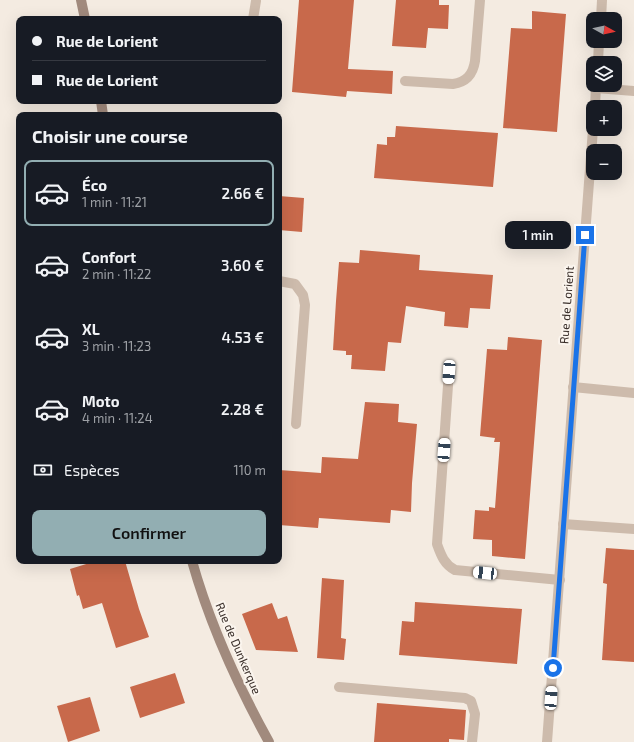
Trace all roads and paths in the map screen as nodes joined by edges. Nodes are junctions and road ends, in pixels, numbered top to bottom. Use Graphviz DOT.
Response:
graph roads {
  1 [pos="81,0"];
  2 [pos="480,0"];
  3 [pos="602,0"];
  4 [pos="256,1"];
  5 [pos="601,12"];
  6 [pos="84,16"];
  7 [pos="254,16"];
  8 [pos="405,81"];
  9 [pos="622,89"];
  10 [pos="634,91"];
  11 [pos="592,136"];
  12 [pos="282,281"];
  13 [pos="449,372"];
  14 [pos="573,387"];
  15 [pos="634,393"];
  16 [pos="296,424"];
  17 [pos="564,524"];
  18 [pos="634,529"];
  19 [pos="193,564"];
  20 [pos="560,580"];
  21 [pos="339,687"];
  22 [pos="269,742"];
  23 [pos="472,742"];
  24 [pos="548,742"];
  1 -- 6 [label="street"];
  2 -- 8 [label="street"];
  3 -- 5 [label="street"];
  4 -- 7 [label="street"];
  9 -- 10 [label="street"];
  11 -- 14 [label="street, Rue de Lorient"];
  12 -- 16 [label="street"];
  13 -- 20 [label="street"];
  14 -- 15 [label="street"];
  14 -- 17 [label="street, Rue de Lorient"];
  17 -- 18 [label="street"];
  17 -- 20 [label="street, Rue de Lorient"];
  19 -- 22 [label="street, Rue de Dunkerque"];
  20 -- 24 [label="street, Rue de Lorient"];
  21 -- 23 [label="street"];
}
